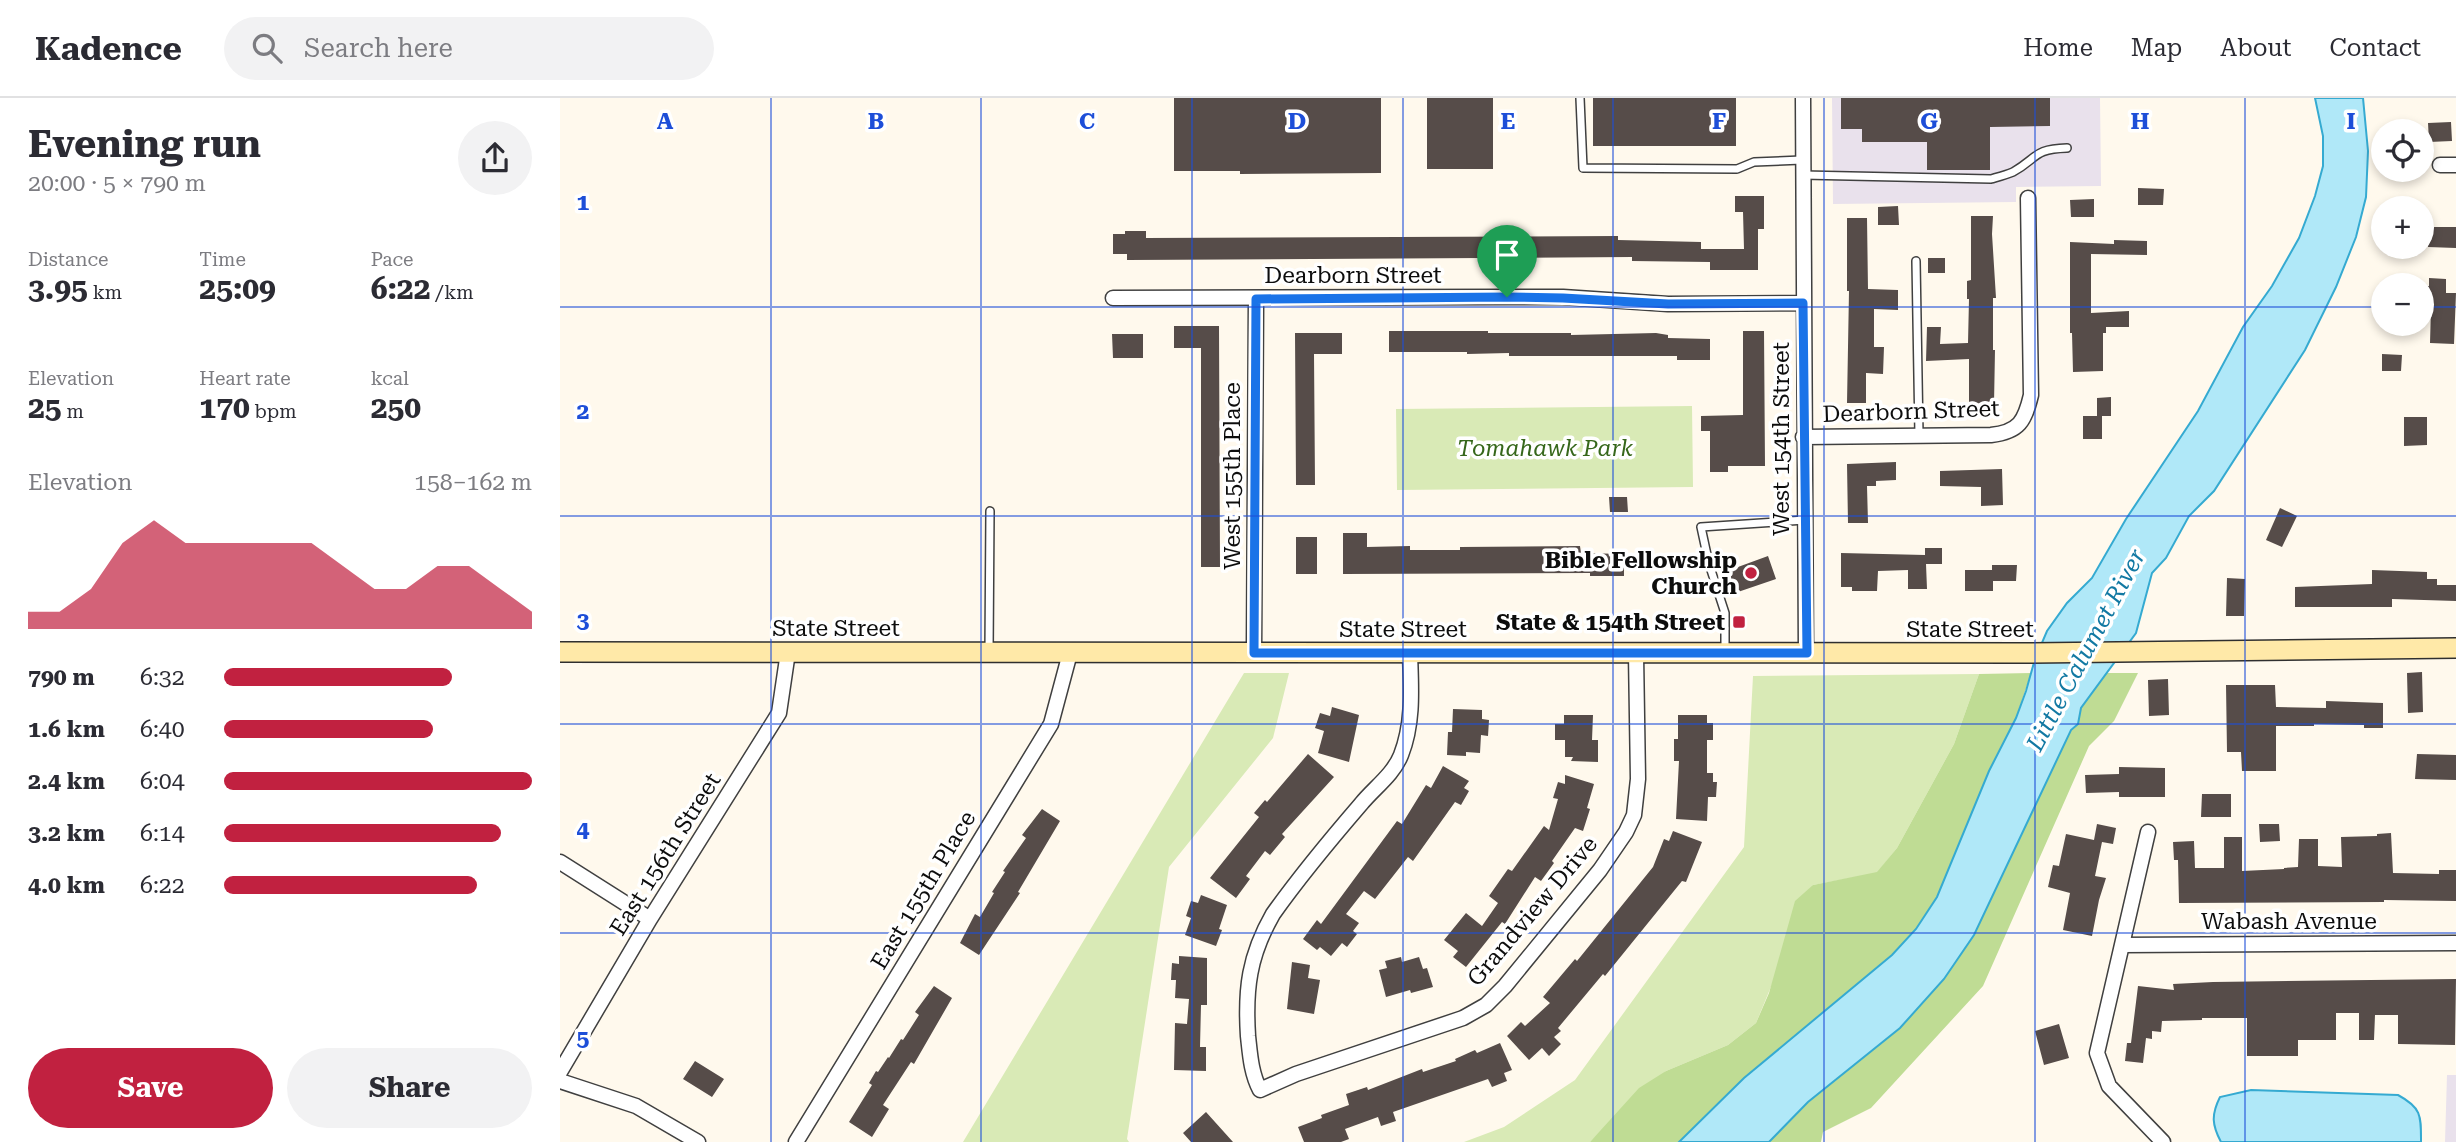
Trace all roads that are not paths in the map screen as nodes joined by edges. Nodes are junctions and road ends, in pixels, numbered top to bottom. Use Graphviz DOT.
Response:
graph roads {
  1 [pos="1580,98"];
  2 [pos="1802,98"];
  3 [pos="2067,148"];
  4 [pos="2440,165"];
  5 [pos="2456,165"];
  6 [pos="1802,167"];
  7 [pos="2028,198"];
  8 [pos="1916,261"];
  9 [pos="1113,298"];
  10 [pos="1256,299"];
  11 [pos="1803,303"];
  12 [pos="1919,436"];
  13 [pos="1803,437"];
  14 [pos="990,511"];
  15 [pos="1805,520"];
  16 [pos="2456,648"];
  17 [pos="560,652"];
  18 [pos="788,652"];
  19 [pos="989,653"];
  20 [pos="1070,653"];
  21 [pos="1254,653"];
  22 [pos="1410,653"];
  23 [pos="1636,653"];
  24 [pos="1725,653"];
  25 [pos="1807,653"];
  26 [pos="2148,832"];
  27 [pos="560,862"];
  28 [pos="650,919"];
  29 [pos="2456,943"];
  30 [pos="2122,945"];
  31 [pos="560,1072"];
  32 [pos="560,1081"];
  33 [pos="698,1142"];
  34 [pos="796,1142"];
  35 [pos="2163,1142"];
  1 -- 6 [label="lane"];
  2 -- 6 [label="street, West 154th Street"];
  3 -- 6 [label="lane"];
  4 -- 5 [label="street"];
  6 -- 11 [label="street, West 154th Street"];
  7 -- 12 [label="street, Dearborn Street"];
  8 -- 12 [label="lane"];
  9 -- 10 [label="street, Dearborn Street"];
  10 -- 11 [label="street, Dearborn Street"];
  10 -- 21 [label="street, West 155th Place"];
  11 -- 13 [label="street, West 154th Street"];
  12 -- 13 [label="street, Dearborn Street"];
  13 -- 15 [label="street, West 154th Street"];
  14 -- 19 [label="lane"];
  15 -- 24 [label="lane"];
  15 -- 25 [label="street, West 154th Street"];
  16 -- 25 [label="main road, State Street"];
  17 -- 18 [label="main road, State Street"];
  18 -- 19 [label="main road, State Street"];
  18 -- 28 [label="street, East 156th Street"];
  19 -- 20 [label="main road, State Street"];
  20 -- 21 [label="main road, State Street"];
  20 -- 34 [label="street, East 155th Place"];
  21 -- 22 [label="main road, State Street"];
  22 -- 23 [label="main road, State Street"];
  22 -- 23 [label="street, Grandview Drive"];
  23 -- 24 [label="main road, State Street"];
  24 -- 25 [label="main road, State Street"];
  26 -- 30 [label="street"];
  27 -- 28 [label="street"];
  28 -- 31 [label="street, East 156th Street"];
  29 -- 30 [label="street, Wabash Avenue"];
  30 -- 35 [label="street"];
  32 -- 33 [label="street"];
}
